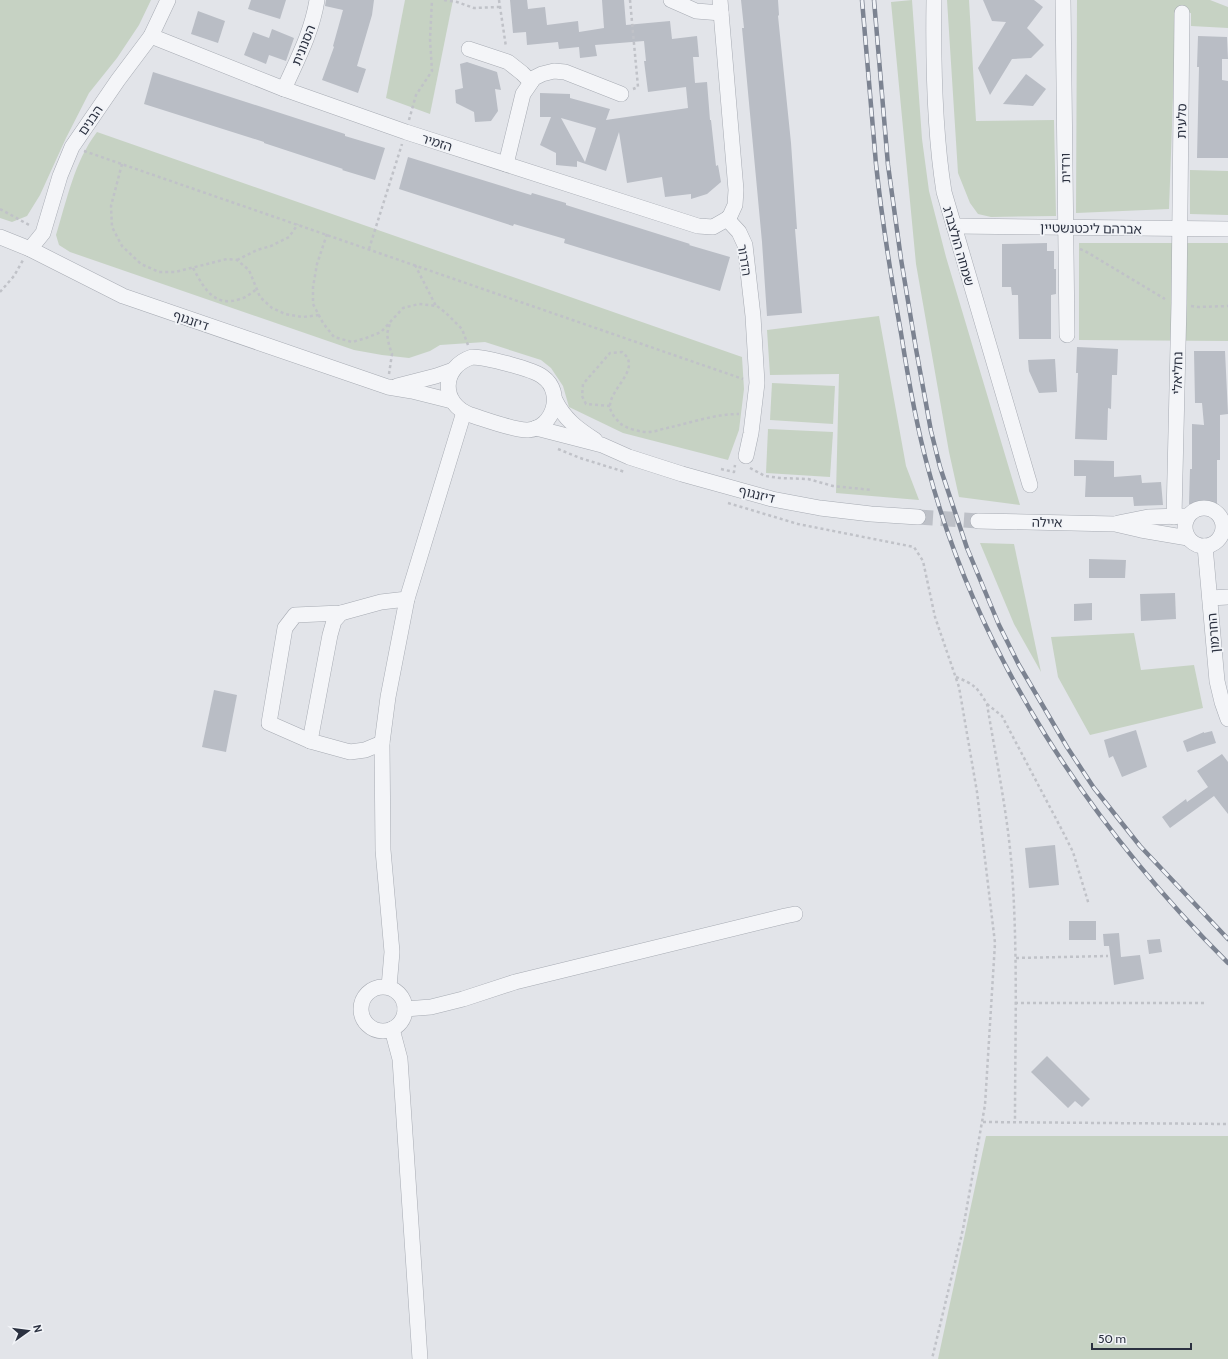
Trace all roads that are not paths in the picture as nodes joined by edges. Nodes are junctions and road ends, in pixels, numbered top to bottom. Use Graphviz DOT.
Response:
graph roads {
  1 [pos="168,0"];
  2 [pos="317,0"];
  3 [pos="671,0"];
  4 [pos="934,0"];
  5 [pos="1063,0"];
  6 [pos="720,6"];
  7 [pos="1182,13"];
  8 [pos="151,36"];
  9 [pos="469,49"];
  10 [pos="531,82"];
  11 [pos="284,89"];
  12 [pos="621,94"];
  13 [pos="506,164"];
  14 [pos="727,219"];
  15 [pos="954,226"];
  16 [pos="1066,228"];
  17 [pos="1180,229"];
  18 [pos="1228,229"];
  19 [pos="0,237"];
  20 [pos="30,249"];
  21 [pos="1067,335"];
  22 [pos="452,370"];
  23 [pos="388,387"];
  24 [pos="555,400"];
  25 [pos="452,401"];
  26 [pos="464,412"];
  27 [pos="536,428"];
  28 [pos="602,446"];
  29 [pos="746,456"];
  30 [pos="1030,485"];
  31 [pos="1181,516"];
  32 [pos="1223,516"];
  33 [pos="918,517"];
  34 [pos="978,521"];
  35 [pos="1115,524"];
  36 [pos="1224,536"];
  37 [pos="1188,538"];
  38 [pos="1206,546"];
  39 [pos="1228,597"];
  40 [pos="1210,598"];
  41 [pos="407,599"];
  42 [pos="341,613"];
  43 [pos="1228,719"];
  44 [pos="310,741"];
  45 [pos="382,743"];
  46 [pos="795,914"];
  47 [pos="389,987"];
  48 [pos="405,1009"];
  49 [pos="392,1029"];
  50 [pos="420,1359"];
  1 -- 8 [label="street, הבנים"];
  2 -- 11 [label="street, הסנונית"];
  3 -- 6 [label="street"];
  4 -- 15 [label="street, שמחה הולצברג"];
  5 -- 16 [label="street, ורדית"];
  6 -- 14 [label="street"];
  7 -- 17 [label="street, סלעית"];
  8 -- 11 [label="street, הזמיר"];
  8 -- 20 [label="street, הבנים"];
  9 -- 10 [label="street"];
  10 -- 12 [label="street"];
  10 -- 13 [label="street"];
  11 -- 13 [label="street, הזמיר"];
  13 -- 14 [label="street, הזמיר"];
  14 -- 29 [label="street, הדרור"];
  15 -- 16 [label="street, אברהם ליכטנשטיין"];
  15 -- 30 [label="street, שמחה הולצברג"];
  16 -- 17 [label="street, אברהם ליכטנשטיין"];
  16 -- 21 [label="street, ורדית"];
  17 -- 18 [label="street, אברהם ליכטנשטיין"];
  17 -- 31 [label="street, נחליאלי"];
  19 -- 20 [label="street, דיזנגוף"];
  20 -- 23 [label="street, דיזנגוף"];
  22 -- 23 [label="street"];
  22 -- 24 [label="street"];
  22 -- 25 [label="street"];
  23 -- 25 [label="street, דיזנגוף"];
  24 -- 27 [label="street"];
  24 -- 28 [label="street, דיזנגוף"];
  25 -- 26 [label="street"];
  26 -- 27 [label="street"];
  26 -- 41 [label="street"];
  27 -- 28 [label="street, דיזנגוף"];
  28 -- 33 [label="street, דיזנגוף"];
  31 -- 32 [label="street"];
  31 -- 35 [label="street, איילה"];
  31 -- 37 [label="street"];
  32 -- 36 [label="street"];
  34 -- 35 [label="street, איילה"];
  35 -- 37 [label="street, איילה"];
  36 -- 38 [label="street"];
  37 -- 38 [label="street"];
  38 -- 40 [label="street, החרמון"];
  39 -- 40 [label="street"];
  40 -- 43 [label="street, החרמון"];
  41 -- 42 [label="street"];
  41 -- 45 [label="street"];
  42 -- 44 [label="street"];
  42 -- 44 [label="street"];
  44 -- 45 [label="street"];
  45 -- 47 [label="street"];
  46 -- 48 [label="street"];
  47 -- 48 [label="street"];
  47 -- 49 [label="street"];
  48 -- 49 [label="street"];
  49 -- 50 [label="street"];
}
